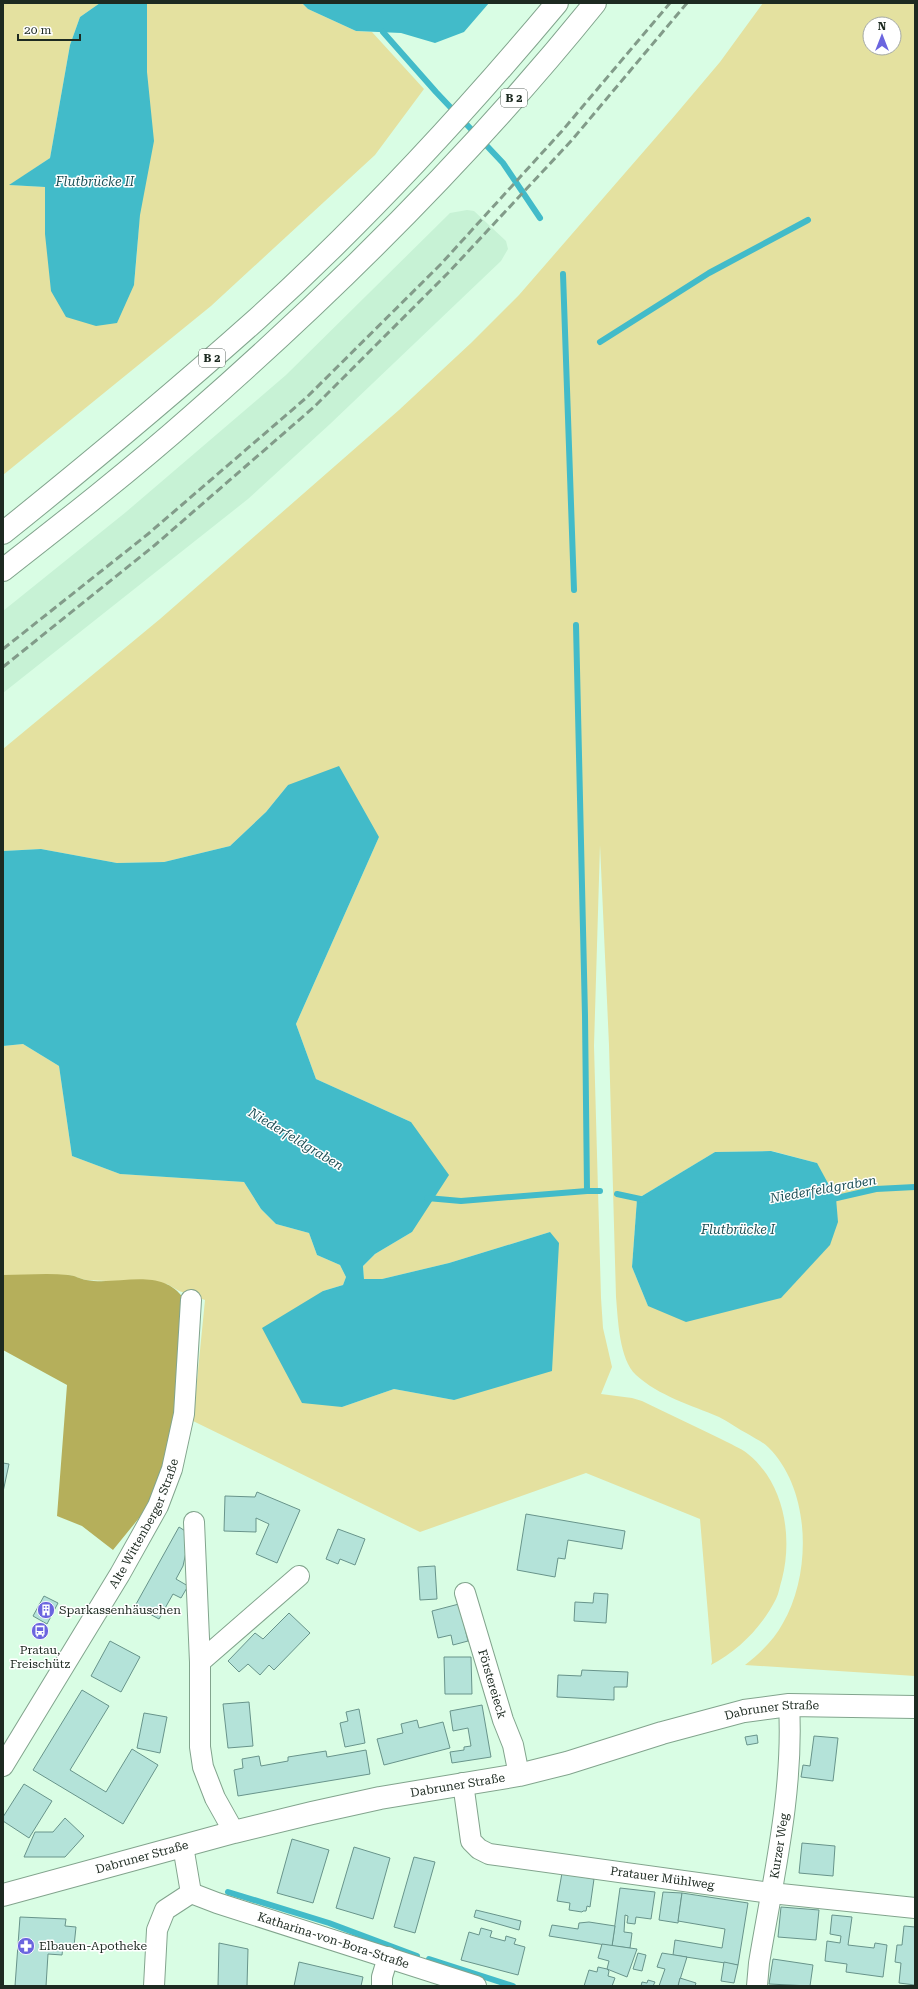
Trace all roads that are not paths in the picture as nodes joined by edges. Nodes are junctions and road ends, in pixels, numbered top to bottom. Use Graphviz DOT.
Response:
graph roads {
  1 [pos="557,3"];
  2 [pos="595,3"];
  3 [pos="3,533"];
  4 [pos="3,570"];
  5 [pos="191,1300"];
  6 [pos="194,1522"];
  7 [pos="299,1576"];
  8 [pos="465,1593"];
  9 [pos="200,1662"];
  10 [pos="789,1705"];
  11 [pos="915,1707"];
  12 [pos="3,1766"];
  13 [pos="520,1775"];
  14 [pos="463,1783"];
  15 [pos="234,1832"];
  16 [pos="183,1846"];
  17 [pos="191,1893"];
  18 [pos="771,1893"];
  19 [pos="3,1895"];
  20 [pos="915,1908"];
  21 [pos="388,1957"];
  22 [pos="154,1986"];
  23 [pos="382,1986"];
  24 [pos="476,1986"];
  25 [pos="757,1986"];
  1 -- 3 [label="main road, B 2"];
  2 -- 4 [label="main road, B 2"];
  5 -- 12 [label="street, Alte Wittenberger Straße"];
  6 -- 9 [label="street"];
  7 -- 9 [label="street"];
  8 -- 13 [label="street, Förstereieck"];
  9 -- 15 [label="street"];
  10 -- 11 [label="main road, Dabruner Straße"];
  10 -- 13 [label="main road, Dabruner Straße"];
  10 -- 18 [label="street, Kurzer Weg"];
  13 -- 14 [label="main road, Dabruner Straße"];
  14 -- 15 [label="main road, Dabruner Straße"];
  14 -- 18 [label="street, Pratauer Mühlweg"];
  15 -- 16 [label="main road, Dabruner Straße"];
  16 -- 17 [label="street"];
  16 -- 19 [label="main road, Dabruner Straße"];
  17 -- 21 [label="street, Katharina-von-Bora-Straße"];
  17 -- 22 [label="street"];
  18 -- 20 [label="street, Pratauer Mühlweg"];
  18 -- 25 [label="street, Kurzer Weg"];
  21 -- 23 [label="street"];
  21 -- 24 [label="street, Katharina-von-Bora-Straße"];
}
